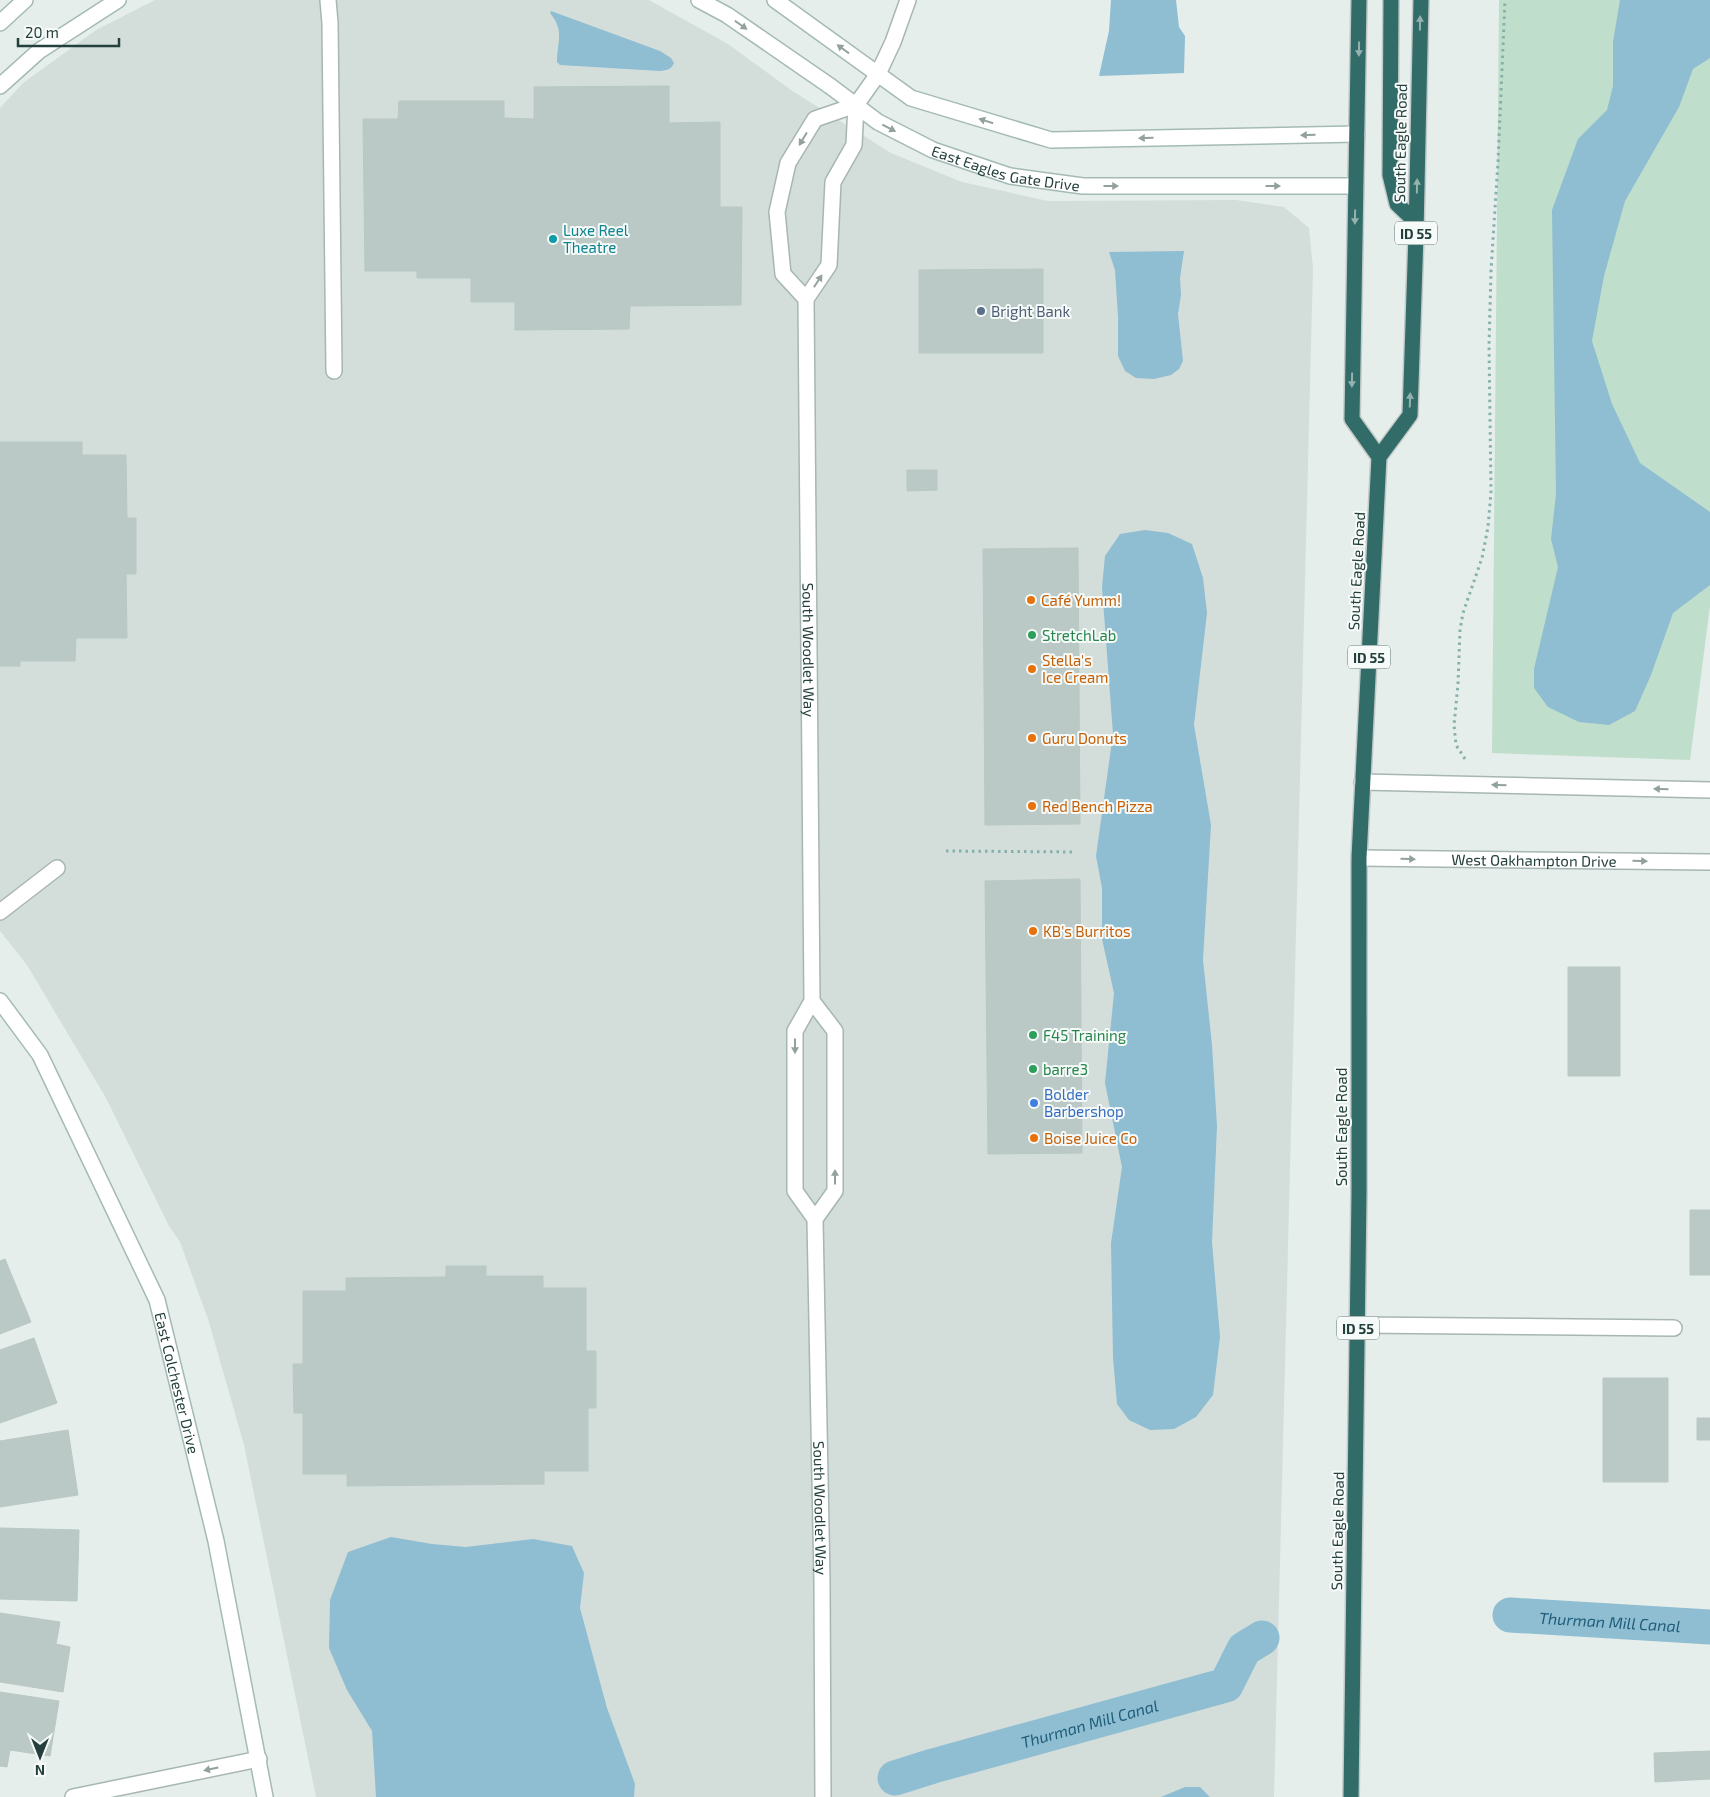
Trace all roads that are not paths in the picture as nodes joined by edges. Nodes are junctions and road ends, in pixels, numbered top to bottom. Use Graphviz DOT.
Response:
graph roads {
  1 [pos="25,0"];
  2 [pos="118,0"];
  3 [pos="328,0"];
  4 [pos="699,0"];
  5 [pos="776,0"];
  6 [pos="908,0"];
  7 [pos="1359,0"];
  8 [pos="1391,0"];
  9 [pos="1421,0"];
  10 [pos="0,23"];
  11 [pos="878,74"];
  12 [pos="0,86"];
  13 [pos="856,105"];
  14 [pos="1357,134"];
  15 [pos="1356,186"];
  16 [pos="1416,222"];
  17 [pos="806,300"];
  18 [pos="334,372"];
  19 [pos="1379,457"];
  20 [pos="1362,782"];
  21 [pos="1710,790"];
  22 [pos="1359,858"];
  23 [pos="1710,862"];
  24 [pos="57,868"];
  25 [pos="0,912"];
  26 [pos="0,1001"];
  27 [pos="812,1001"];
  28 [pos="815,1218"];
  29 [pos="1358,1325"];
  30 [pos="1674,1328"];
  31 [pos="258,1759"];
  32 [pos="73,1797"];
  33 [pos="265,1797"];
  34 [pos="823,1797"];
  35 [pos="1351,1797"];
  1 -- 10 [label="street"];
  2 -- 12 [label="street"];
  3 -- 18 [label="street"];
  4 -- 13 [label="street, East Eagles Gate Drive, one-way"];
  11 -- 5 [label="street, one-way"];
  6 -- 11 [label="street"];
  7 -- 14 [label="highway, one-way"];
  8 -- 16 [label="highway"];
  16 -- 9 [label="highway, South Eagle Road / ID 55, one-way"];
  11 -- 13 [label="street"];
  14 -- 11 [label="street, one-way"];
  13 -- 15 [label="street, East Eagles Gate Drive, one-way"];
  17 -- 13 [label="street, one-way"];
  13 -- 17 [label="street, one-way"];
  14 -- 15 [label="highway"];
  15 -- 19 [label="highway, one-way"];
  19 -- 16 [label="highway, South Eagle Road / ID 55, one-way"];
  17 -- 27 [label="street, South Woodlet Way"];
  19 -- 20 [label="highway, South Eagle Road / ID 55"];
  21 -- 20 [label="street, one-way"];
  20 -- 22 [label="highway, South Eagle Road / ID 55"];
  22 -- 23 [label="street, West Oakhampton Drive, one-way"];
  22 -- 29 [label="highway, South Eagle Road / ID 55"];
  24 -- 25 [label="street"];
  26 -- 31 [label="street, East Colchester Drive"];
  27 -- 28 [label="street, one-way"];
  28 -- 27 [label="street, one-way"];
  28 -- 34 [label="street, South Woodlet Way"];
  29 -- 30 [label="street"];
  29 -- 35 [label="highway, South Eagle Road / ID 55"];
  31 -- 32 [label="street, one-way"];
  31 -- 33 [label="street, East Colchester Drive"];
}
